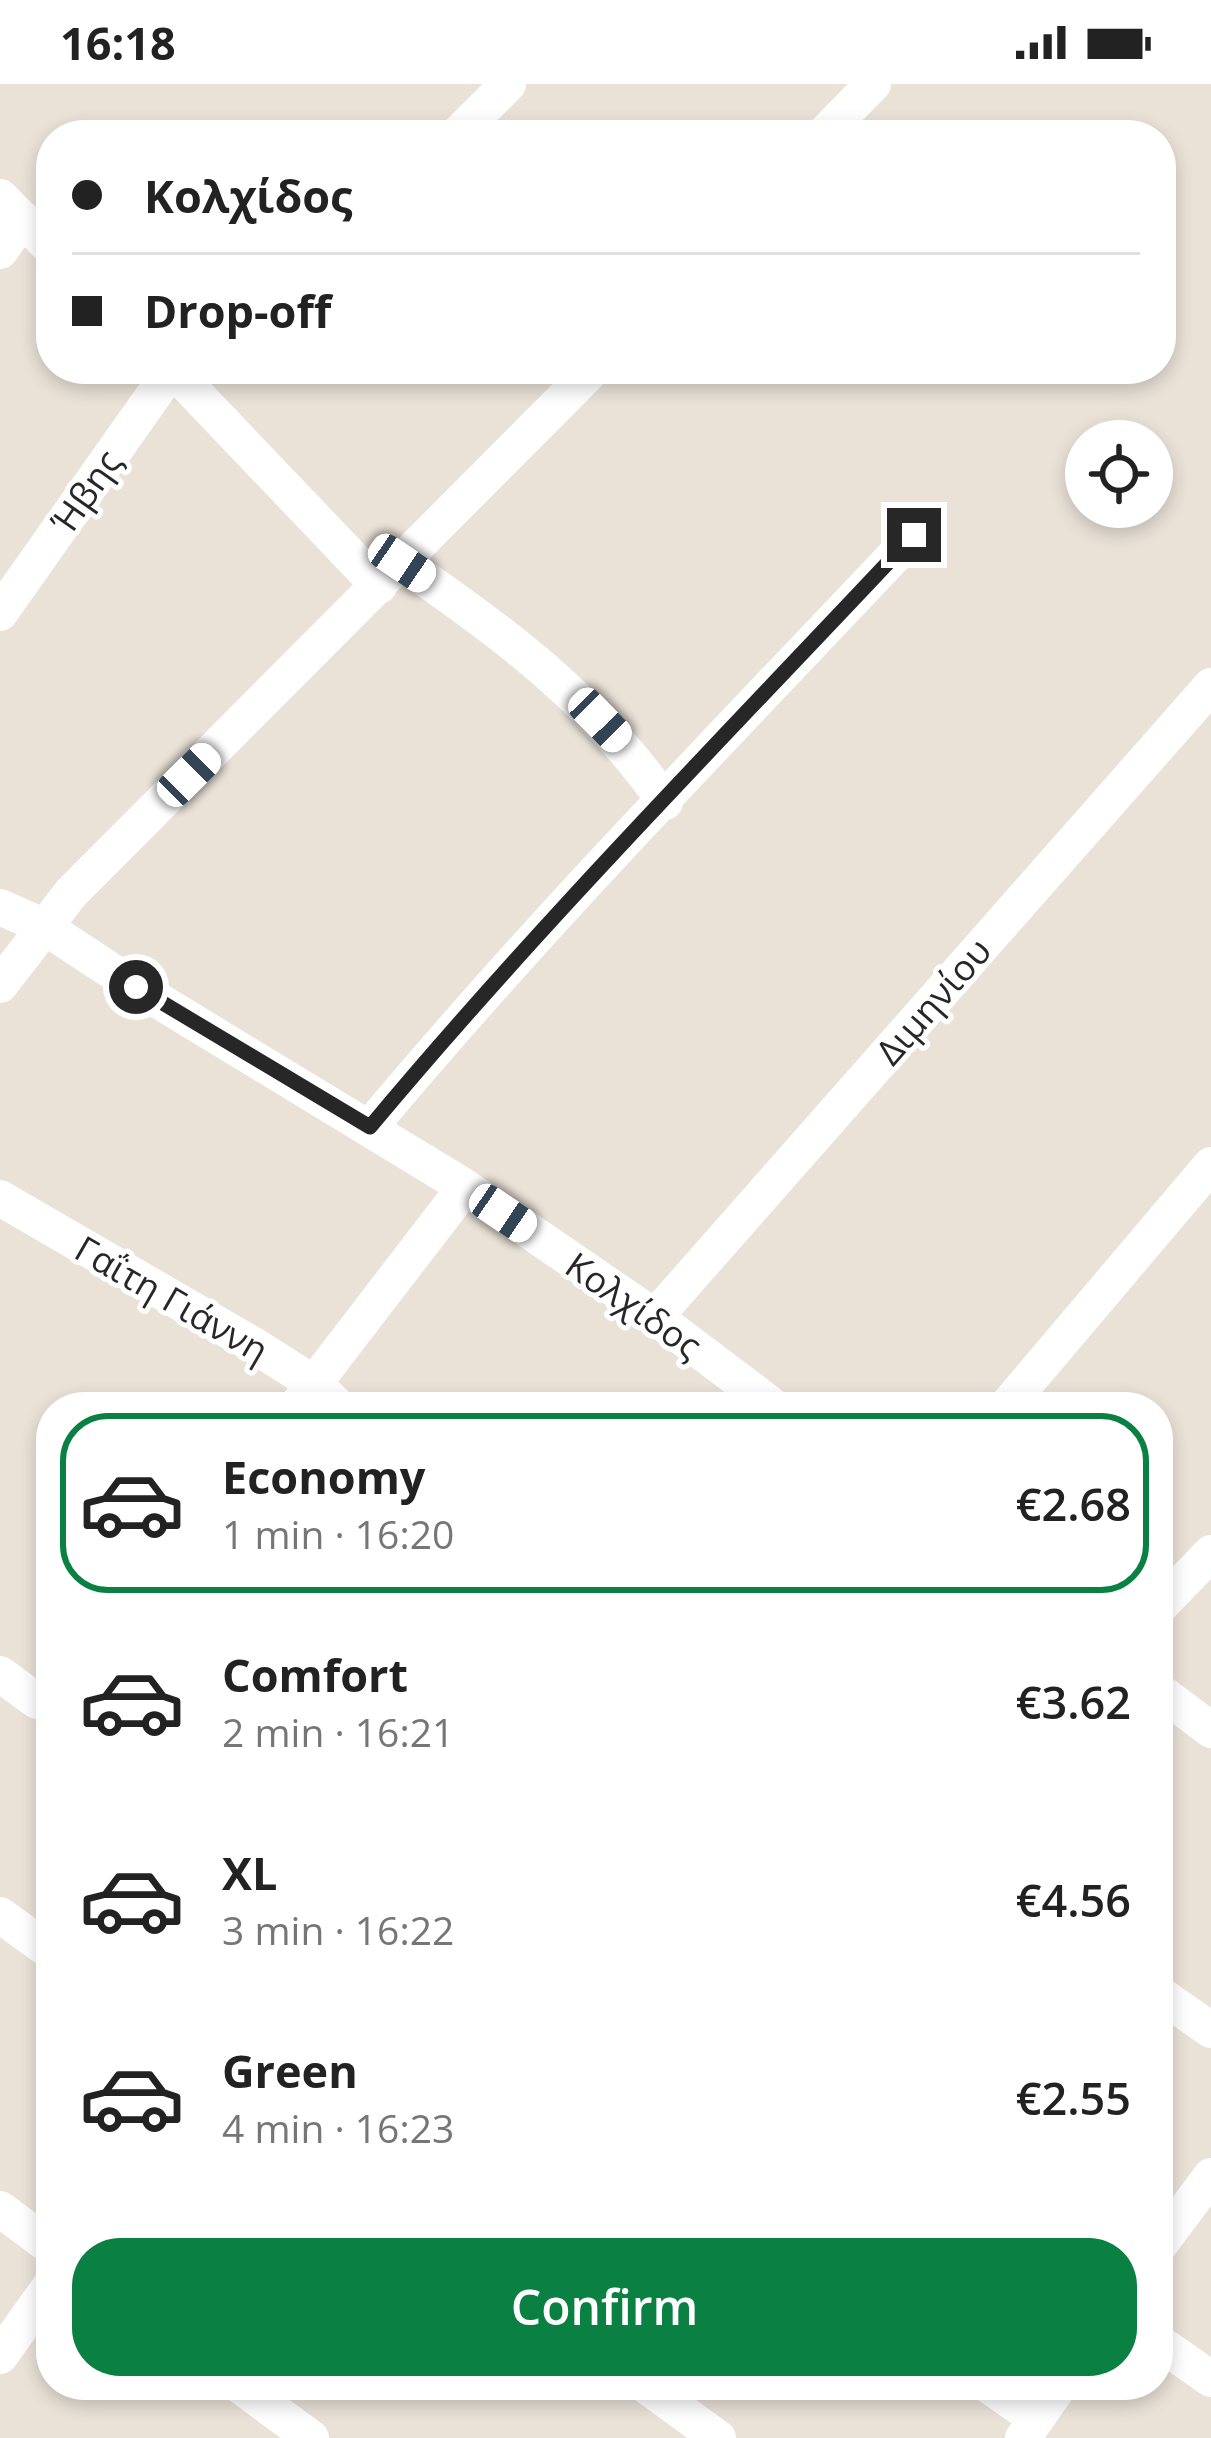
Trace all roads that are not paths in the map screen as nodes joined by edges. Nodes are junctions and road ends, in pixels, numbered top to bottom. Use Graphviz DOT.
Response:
graph roads {
  1 [pos="508,84"];
  2 [pos="873,84"];
  3 [pos="472,120"];
  4 [pos="838,120"];
  5 [pos="11,208"];
  6 [pos="36,233"];
  7 [pos="0,251"];
  8 [pos="183,384"];
  9 [pos="199,384"];
  10 [pos="578,384"];
  11 [pos="914,535"];
  12 [pos="391,575"];
  13 [pos="3,602"];
  14 [pos="1211,686"];
  15 [pos="665,802"];
  16 [pos="0,908"];
  17 [pos="43,926"];
  18 [pos="0,985"];
  19 [pos="370,1127"];
  20 [pos="1211,1165"];
  21 [pos="465,1186"];
  22 [pos="0,1198"];
  23 [pos="655,1317"];
  24 [pos="305,1392"];
  25 [pos="321,1392"];
  26 [pos="754,1392"];
  27 [pos="1019,1392"];
  28 [pos="1211,1553"];
  29 [pos="1173,1592"];
  30 [pos="0,1674"];
  31 [pos="36,1700"];
  32 [pos="1173,1701"];
  33 [pos="1211,1730"];
  34 [pos="0,1915"];
  35 [pos="36,1941"];
  36 [pos="1173,2003"];
  37 [pos="1211,2030"];
  38 [pos="1211,2176"];
  39 [pos="0,2210"];
  40 [pos="1173,2226"];
  41 [pos="36,2236"];
  42 [pos="36,2306"];
  43 [pos="1173,2352"];
  44 [pos="0,2356"];
  45 [pos="1211,2379"];
  46 [pos="259,2400"];
  47 [pos="666,2400"];
  48 [pos="1002,2400"];
  49 [pos="1049,2400"];
  50 [pos="1029,2428"];
  51 [pos="311,2438"];
  52 [pos="718,2438"];
  1 -- 3 [label="street"];
  2 -- 4 [label="street"];
  5 -- 6 [label="street"];
  5 -- 7 [label="street"];
  8 -- 13 [label="street, Ήβης"];
  9 -- 12 [label="street"];
  10 -- 12 [label="street"];
  11 -- 15 [label="street"];
  12 -- 15 [label="street"];
  12 -- 17 [label="street"];
  14 -- 23 [label="street, Διμηνίου"];
  15 -- 19 [label="street"];
  16 -- 17 [label="street, Κολχίδος"];
  17 -- 18 [label="street"];
  17 -- 19 [label="street, Κολχίδος"];
  19 -- 21 [label="street, Κολχίδος"];
  20 -- 27 [label="street"];
  21 -- 23 [label="street, Κολχίδος"];
  21 -- 25 [label="street"];
  22 -- 24 [label="street, Γαΐτη Γιάννη"];
  23 -- 26 [label="street, Κολχίδος"];
  28 -- 29 [label="street"];
  30 -- 31 [label="street"];
  32 -- 33 [label="street"];
  34 -- 35 [label="street"];
  36 -- 37 [label="street"];
  38 -- 40 [label="street"];
  39 -- 41 [label="street"];
  42 -- 44 [label="street"];
  43 -- 45 [label="street"];
  46 -- 51 [label="street"];
  47 -- 52 [label="street"];
  48 -- 50 [label="street"];
  49 -- 50 [label="street"];
}
